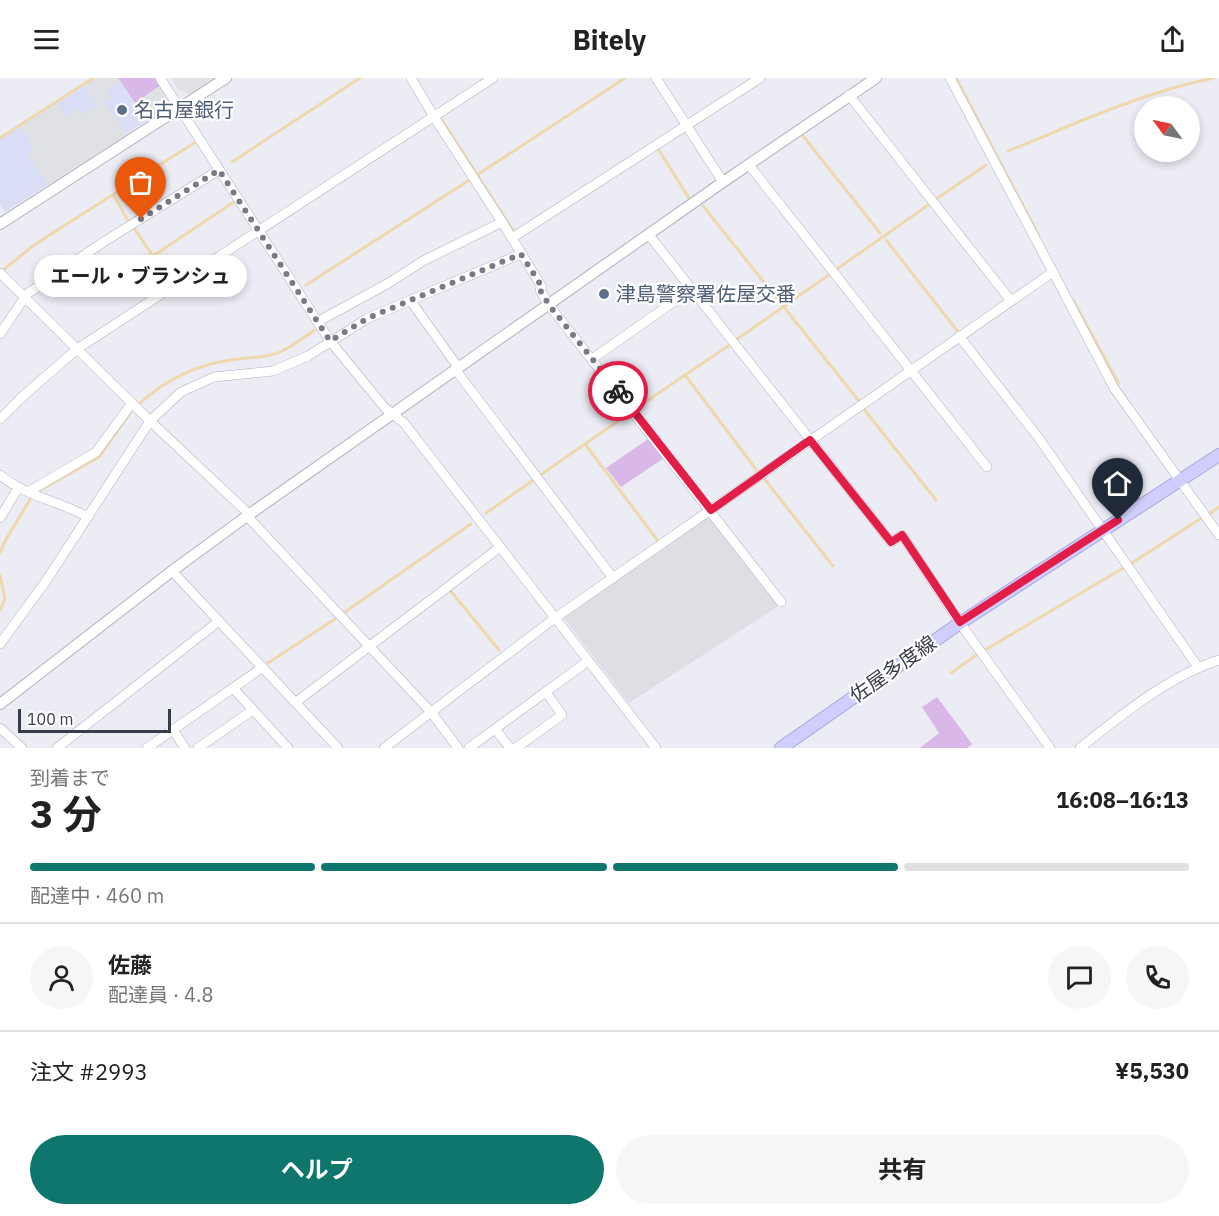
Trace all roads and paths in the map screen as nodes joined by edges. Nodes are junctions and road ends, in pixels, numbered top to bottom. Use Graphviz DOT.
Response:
graph roads {
  1 [pos="160,78"];
  2 [pos="226,78"];
  3 [pos="411,78"];
  4 [pos="493,78"];
  5 [pos="656,78"];
  6 [pos="760,78"];
  7 [pos="876,78"];
  8 [pos="950,78"];
  9 [pos="849,95"];
  10 [pos="180,108"];
  11 [pos="434,116"];
  12 [pos="686,125"];
  13 [pos="749,165"];
  14 [pos="219,170"];
  15 [pos="723,182"];
  16 [pos="502,222"];
  17 [pos="0,224"];
  18 [pos="259,231"];
  19 [pos="649,235"];
  20 [pos="512,238"];
  21 [pos="521,254"];
  22 [pos="1053,272"];
  23 [pos="0,273"];
  24 [pos="692,289"];
  25 [pos="25,297"];
  26 [pos="411,300"];
  27 [pos="1011,301"];
  28 [pos="549,305"];
  29 [pos="317,322"];
  30 [pos="0,334"];
  31 [pos="959,336"];
  32 [pos="330,341"];
  33 [pos="77,349"];
  34 [pos="592,359"];
  35 [pos="456,368"];
  36 [pos="911,369"];
  37 [pos="132,403"];
  38 [pos="392,414"];
  39 [pos="0,419"];
  40 [pos="150,421"];
  41 [pos="810,440"];
  42 [pos="1219,455"];
  43 [pos="987,466"];
  44 [pos="0,475"];
  45 [pos="1182,481"];
  46 [pos="23,490"];
  47 [pos="711,510"];
  48 [pos="248,515"];
  49 [pos="88,517"];
  50 [pos="0,518"];
  51 [pos="1103,529"];
  52 [pos="1219,535"];
  53 [pos="499,548"];
  54 [pos="172,571"];
  55 [pos="613,578"];
  56 [pos="781,602"];
  57 [pos="555,618"];
  58 [pos="219,621"];
  59 [pos="960,622"];
  60 [pos="0,644"];
  61 [pos="369,646"];
  62 [pos="1219,660"];
  63 [pos="588,661"];
  64 [pos="263,667"];
  65 [pos="1198,667"];
  66 [pos="233,688"];
  67 [pos="546,692"];
  68 [pos="296,702"];
  69 [pos="0,704"];
  70 [pos="254,710"];
  71 [pos="431,712"];
  72 [pos="0,728"];
  73 [pos="495,729"];
  74 [pos="173,730"];
  75 [pos="283,747"];
  76 [pos="22,748"];
  77 [pos="57,748"];
  78 [pos="147,748"];
  79 [pos="185,748"];
  80 [pos="198,748"];
  81 [pos="338,748"];
  82 [pos="384,748"];
  83 [pos="458,748"];
  84 [pos="469,748"];
  85 [pos="510,748"];
  86 [pos="516,748"];
  87 [pos="656,748"];
  88 [pos="781,748"];
  89 [pos="1050,748"];
  90 [pos="1080,748"];
  1 -- 10 [label="street"];
  2 -- 10 [label="street"];
  3 -- 11 [label="street"];
  4 -- 11 [label="street"];
  5 -- 12 [label="street"];
  6 -- 12 [label="street"];
  7 -- 9 [label="street"];
  8 -- 22 [label="street"];
  9 -- 13 [label="street"];
  9 -- 27 [label="street"];
  10 -- 14 [label="street"];
  10 -- 17 [label="street"];
  11 -- 16 [label="street"];
  11 -- 18 [label="street"];
  12 -- 15 [label="street"];
  12 -- 20 [label="street"];
  13 -- 15 [label="street"];
  13 -- 36 [label="street"];
  14 -- 18 [label="street"];
  14 -- 25 [label="street"];
  15 -- 19 [label="street"];
  16 -- 20 [label="street"];
  16 -- 29 [label="street"];
  18 -- 29 [label="street"];
  18 -- 33 [label="street"];
  19 -- 24 [label="street"];
  19 -- 28 [label="street"];
  20 -- 21 [label="street"];
  21 -- 26 [label="street"];
  21 -- 28 [label="street"];
  22 -- 27 [label="street"];
  22 -- 45 [label="street"];
  23 -- 25 [label="street"];
  24 -- 34 [label="street"];
  24 -- 41 [label="street"];
  25 -- 30 [label="street"];
  25 -- 33 [label="street"];
  26 -- 32 [label="street"];
  26 -- 35 [label="street"];
  27 -- 31 [label="street"];
  28 -- 34 [label="street"];
  28 -- 35 [label="street"];
  29 -- 32 [label="street"];
  31 -- 36 [label="street"];
  31 -- 51 [label="street"];
  32 -- 38 [label="street"];
  32 -- 40 [label="street"];
  33 -- 37 [label="street"];
  33 -- 39 [label="street"];
  34 -- 47 [label="street"];
  35 -- 38 [label="street"];
  35 -- 55 [label="street"];
  36 -- 41 [label="street"];
  36 -- 43 [label="street"];
  37 -- 40 [label="street"];
  37 -- 46 [label="street"];
  38 -- 48 [label="street"];
  38 -- 53 [label="street"];
  40 -- 48 [label="street"];
  40 -- 49 [label="street"];
  41 -- 47 [label="street"];
  41 -- 59 [label="street"];
  42 -- 45 [label="main road, 佐屋多度線"];
  44 -- 46 [label="street"];
  45 -- 51 [label="main road, 佐屋多度線"];
  45 -- 52 [label="street"];
  46 -- 49 [label="street"];
  46 -- 50 [label="street"];
  47 -- 55 [label="street"];
  47 -- 56 [label="street"];
  48 -- 54 [label="street"];
  48 -- 61 [label="street"];
  49 -- 60 [label="street"];
  51 -- 59 [label="main road, 佐屋多度線"];
  51 -- 65 [label="street"];
  53 -- 57 [label="street"];
  53 -- 61 [label="street"];
  54 -- 58 [label="street"];
  54 -- 69 [label="street"];
  55 -- 57 [label="street"];
  57 -- 63 [label="street"];
  57 -- 71 [label="street"];
  58 -- 64 [label="street"];
  58 -- 77 [label="street"];
  59 -- 88 [label="main road, 佐屋多度線"];
  59 -- 89 [label="street"];
  61 -- 68 [label="street"];
  61 -- 71 [label="street"];
  62 -- 65 [label="street"];
  63 -- 67 [label="street"];
  63 -- 87 [label="street"];
  64 -- 66 [label="street"];
  64 -- 68 [label="street"];
  65 -- 90 [label="street"];
  66 -- 70 [label="street"];
  66 -- 74 [label="street"];
  67 -- 73 [label="street"];
  67 -- 86 [label="street"];
  68 -- 81 [label="street"];
  70 -- 75 [label="street"];
  70 -- 80 [label="street"];
  71 -- 82 [label="street"];
  71 -- 83 [label="street"];
  72 -- 76 [label="street"];
  73 -- 84 [label="street"];
  73 -- 85 [label="street"];
  74 -- 78 [label="street"];
  74 -- 79 [label="street"];
}
